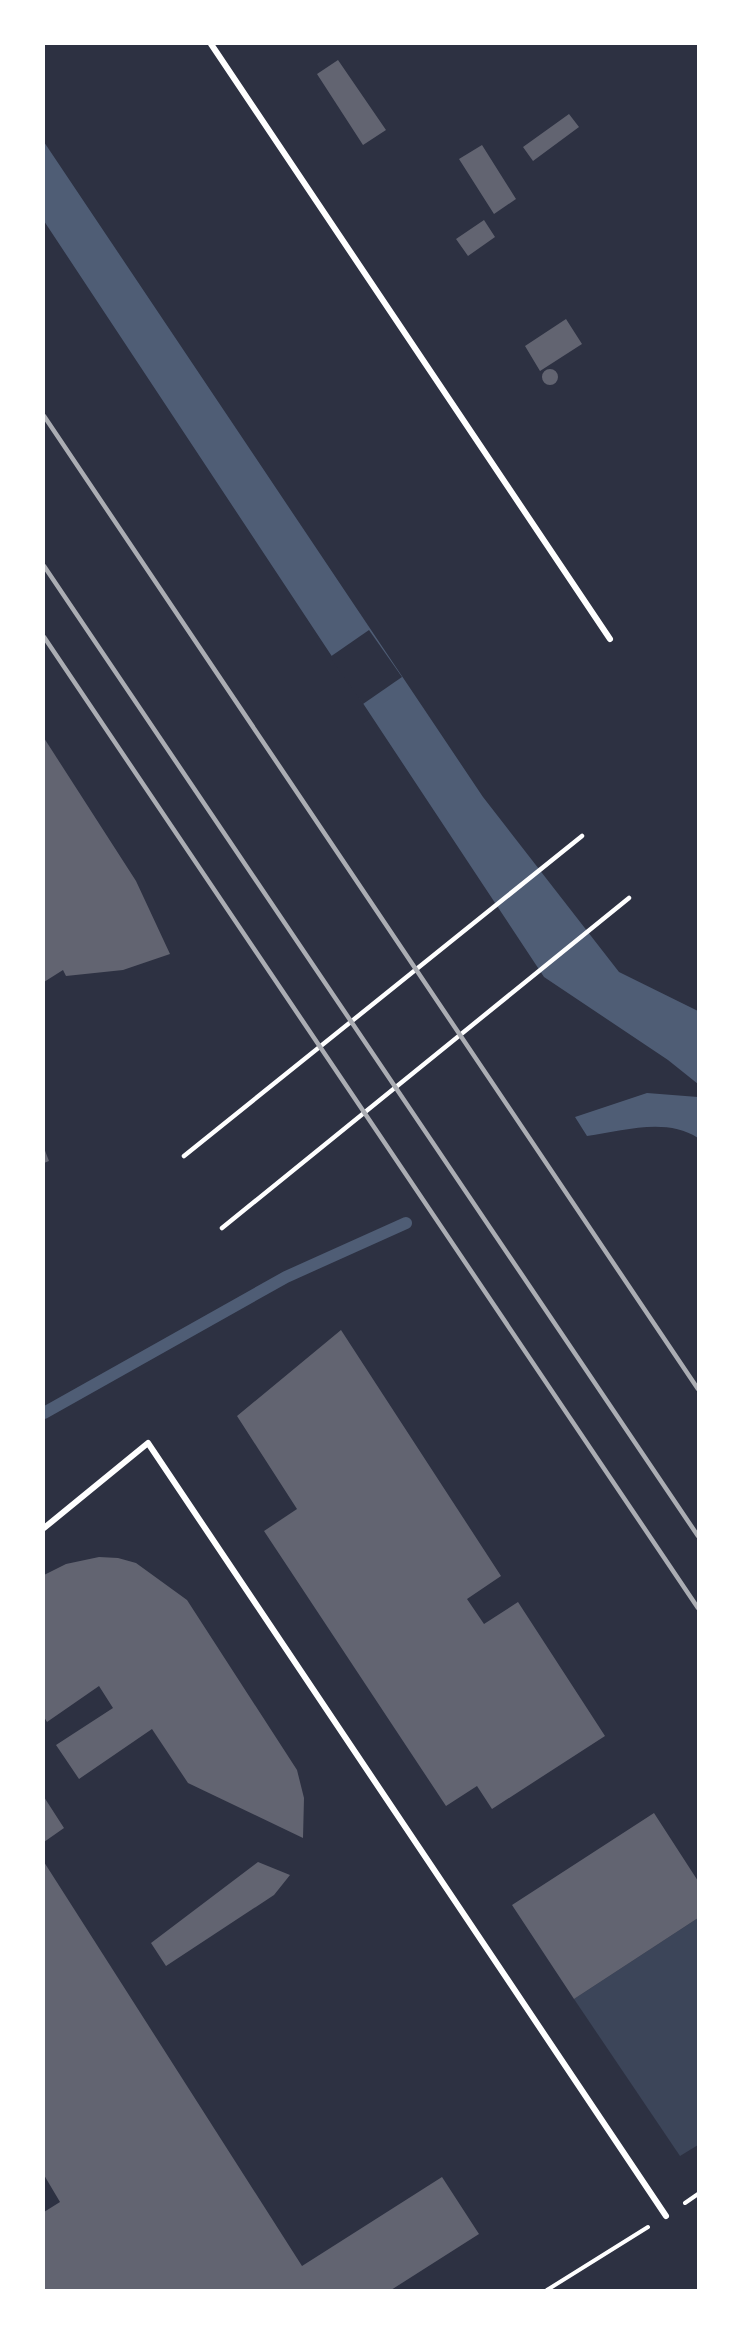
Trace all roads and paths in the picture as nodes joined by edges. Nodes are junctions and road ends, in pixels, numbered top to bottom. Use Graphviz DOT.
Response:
graph roads {
  1 [pos="211,44"];
  2 [pos="610,639"];
  3 [pos="582,836"];
  4 [pos="629,898"];
  5 [pos="184,1156"];
  6 [pos="222,1228"];
  7 [pos="44,1528"];
  8 [pos="699,2194"];
  9 [pos="666,2216"];
  10 [pos="547,2290"];
  1 -- 2 [label="street"];
  3 -- 5 [label="lane"];
  4 -- 6 [label="lane"];
  7 -- 9 [label="street"];
  8 -- 9 [label="path"];
  9 -- 10 [label="path"];
}
